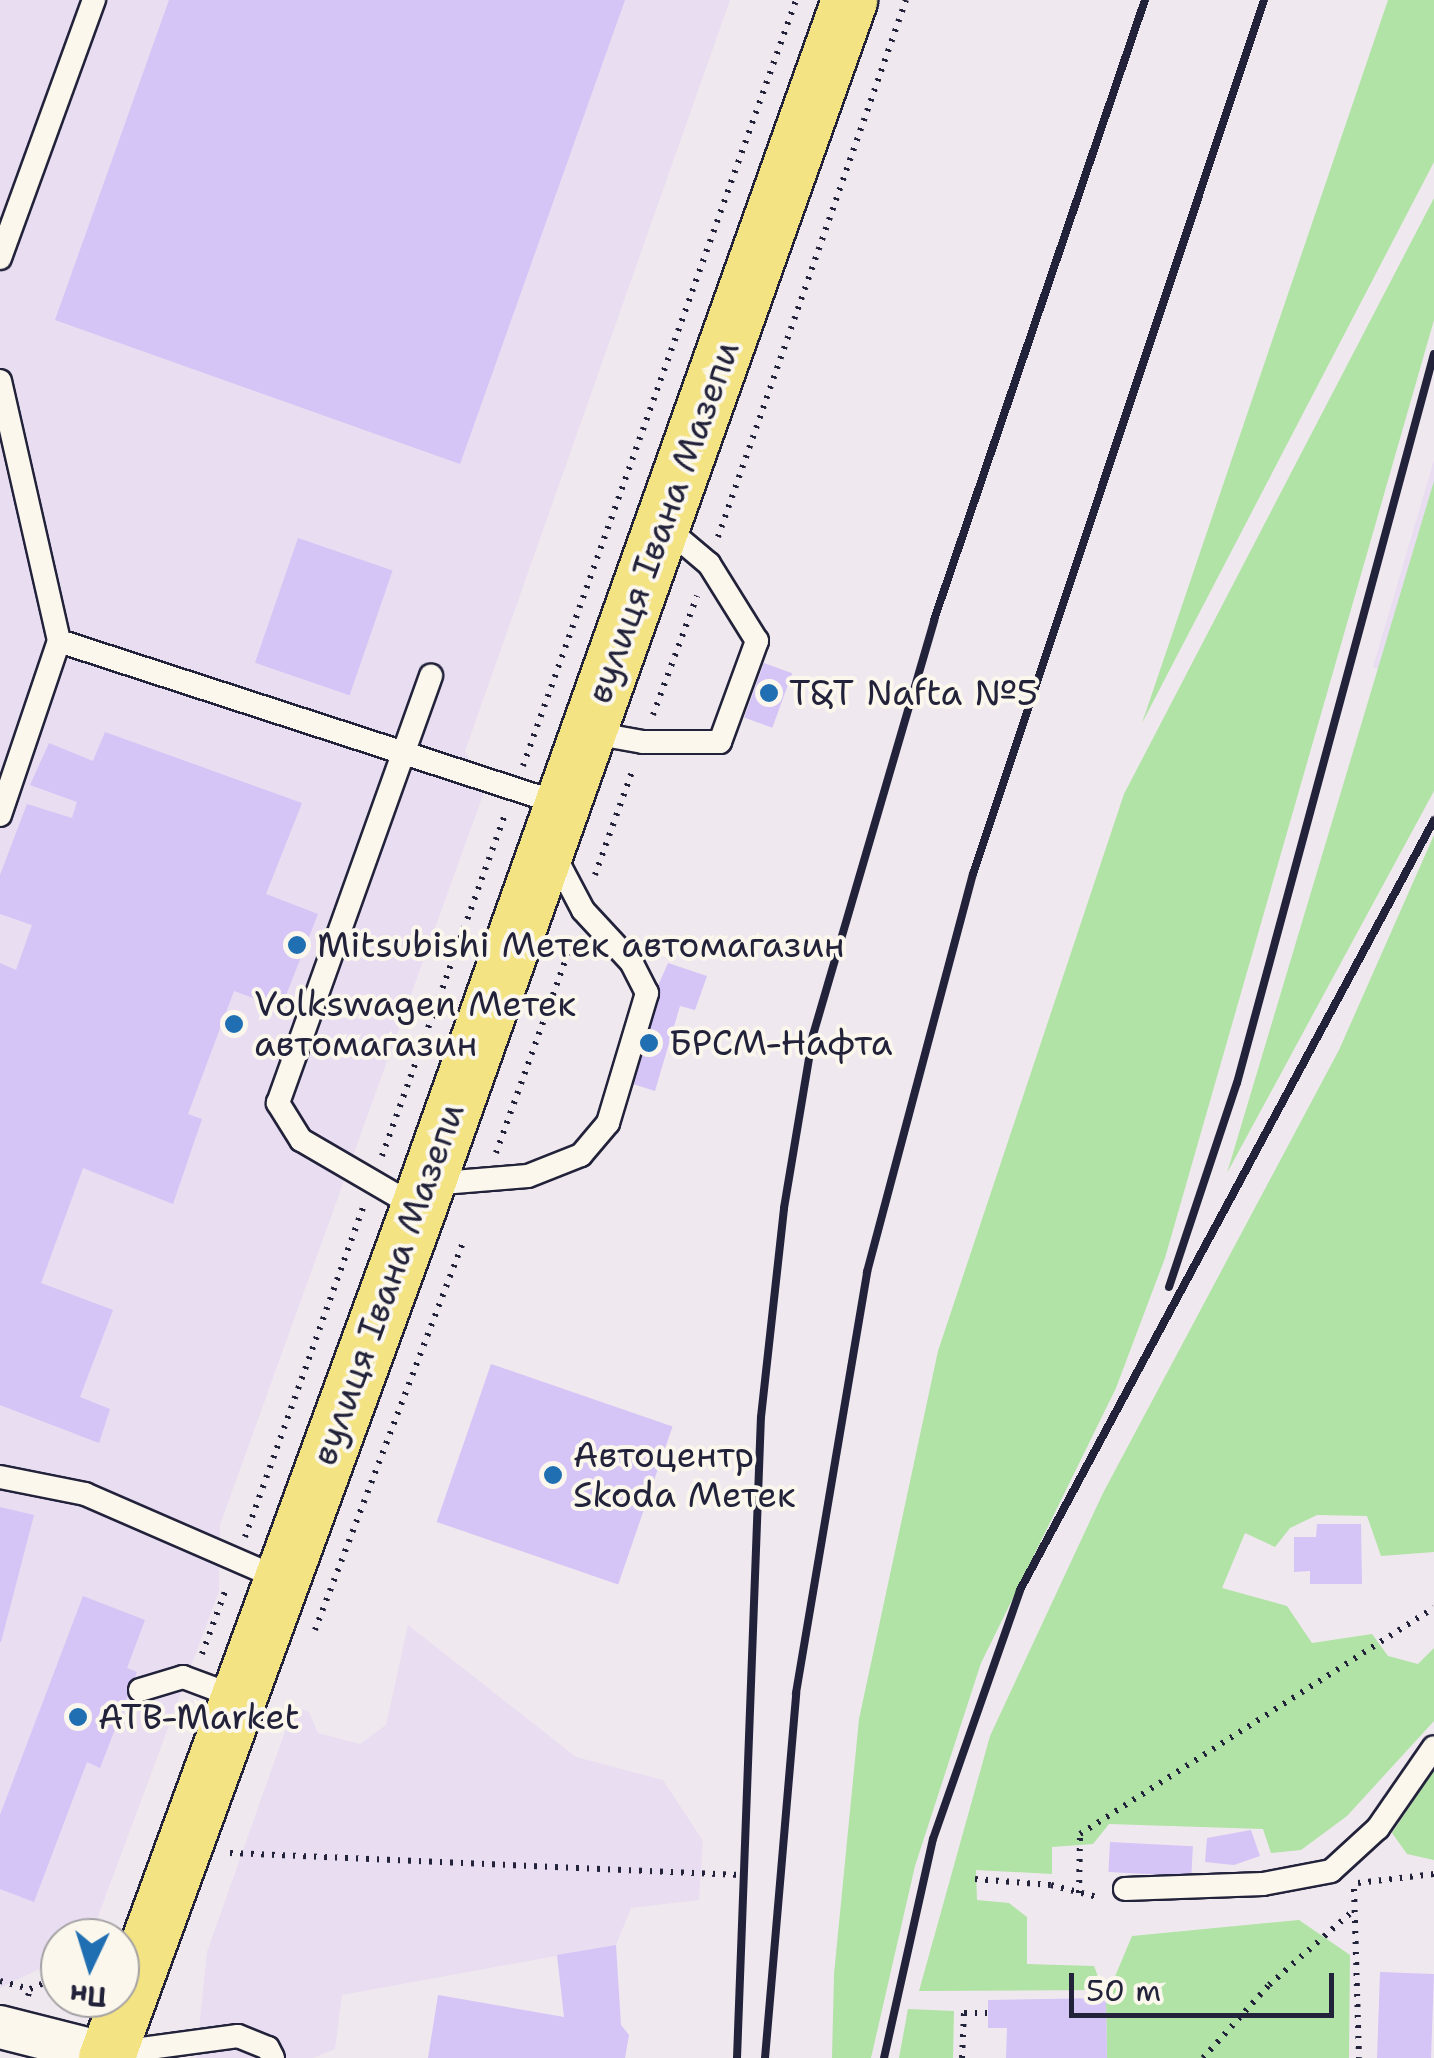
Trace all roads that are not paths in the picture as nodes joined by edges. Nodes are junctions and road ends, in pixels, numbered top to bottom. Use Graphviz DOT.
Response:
graph roads {
  1 [pos="94,0"];
  2 [pos="849,0"];
  3 [pos="0,258"];
  4 [pos="0,381"];
  5 [pos="663,526"];
  6 [pos="59,641"];
  7 [pos="431,676"];
  8 [pos="587,732"];
  9 [pos="404,751"];
  10 [pos="541,812"];
  11 [pos="0,815"];
  12 [pos="406,1192"];
  13 [pos="0,1477"];
  14 [pos="257,1568"];
  15 [pos="213,1688"];
  16 [pos="140,1690"];
  17 [pos="1434,1747"];
  18 [pos="1125,1889"];
  19 [pos="13,2017"];
  20 [pos="106,2056"];
  21 [pos="274,2058"];
  1 -- 3 [label="lane"];
  2 -- 5 [label="main road, вулиця Івана Мазепи"];
  4 -- 6 [label="lane"];
  5 -- 8 [label="main road, вулиця Івана Мазепи"];
  5 -- 8 [label="lane"];
  6 -- 9 [label="lane"];
  6 -- 11 [label="lane"];
  7 -- 9 [label="lane"];
  8 -- 10 [label="main road, вулиця Івана Мазепи"];
  9 -- 10 [label="lane"];
  9 -- 12 [label="lane"];
  10 -- 12 [label="main road, вулиця Івана Мазепи"];
  10 -- 12 [label="lane"];
  12 -- 14 [label="main road, вулиця Івана Мазепи"];
  13 -- 14 [label="lane"];
  14 -- 15 [label="main road, вулиця Івана Мазепи"];
  15 -- 16 [label="lane"];
  15 -- 20 [label="main road, вулиця Івана Мазепи"];
  17 -- 18 [label="lane"];
  19 -- 20 [label="street"];
  20 -- 21 [label="lane"];
}
